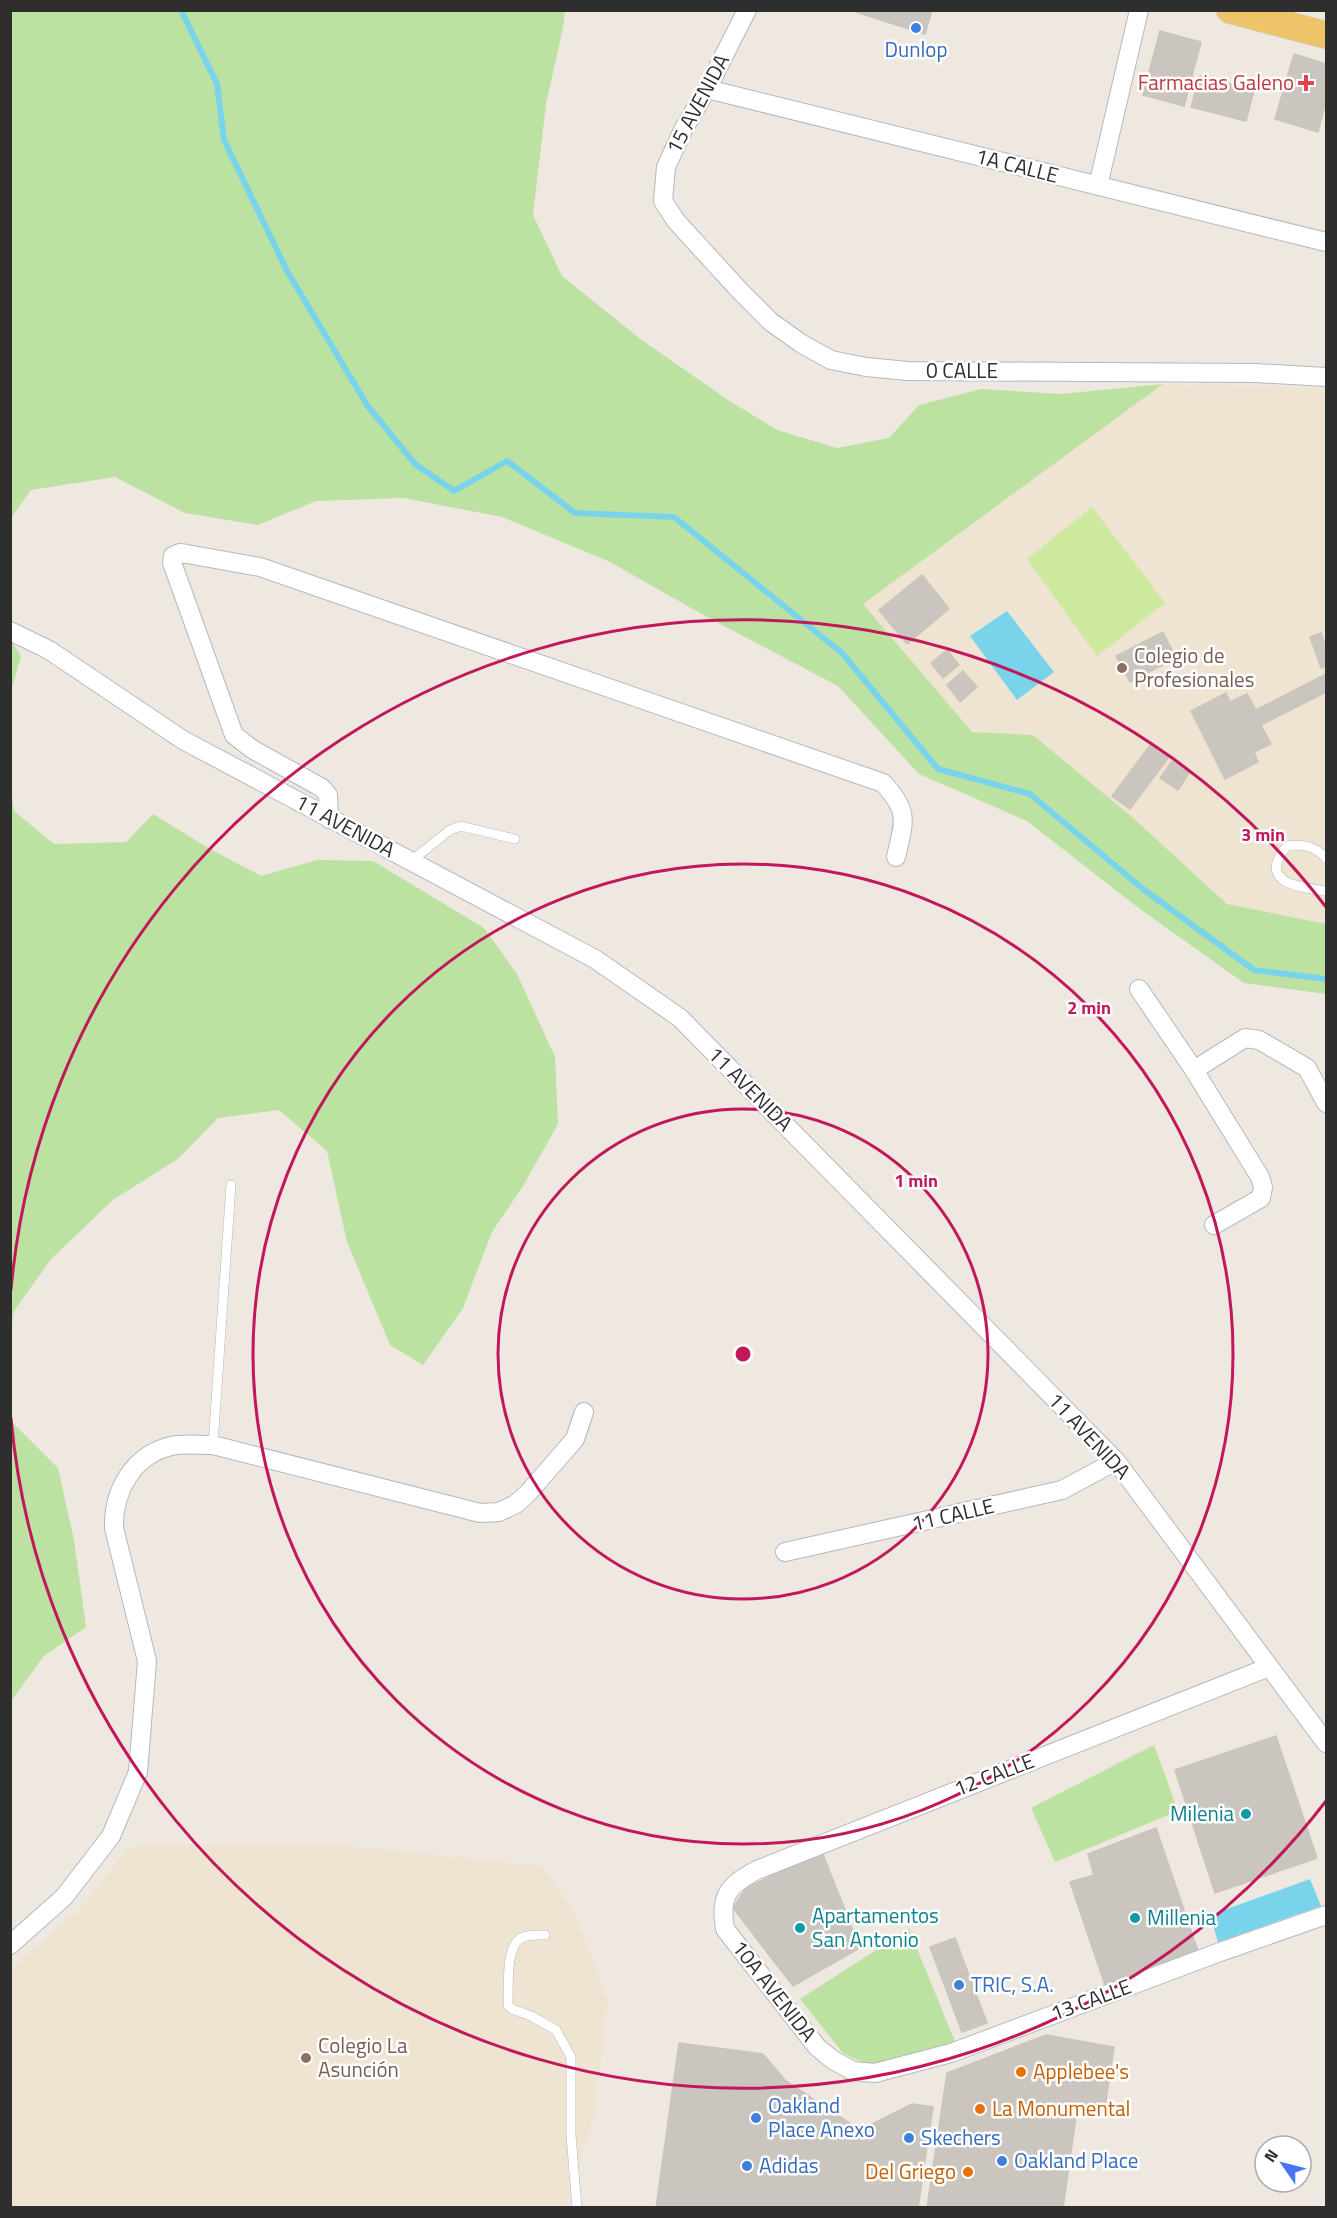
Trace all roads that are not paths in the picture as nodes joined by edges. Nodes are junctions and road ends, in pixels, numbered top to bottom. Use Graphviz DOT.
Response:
graph roads {
  1 [pos="747,10"];
  2 [pos="1139,10"];
  3 [pos="1230,10"];
  4 [pos="1326,35"];
  5 [pos="707,89"];
  6 [pos="1098,186"];
  7 [pos="663,201"];
  8 [pos="1326,242"];
  9 [pos="1326,377"];
  10 [pos="10,631"];
  11 [pos="329,819"];
  12 [pos="514,839"];
  13 [pos="896,857"];
  14 [pos="1326,858"];
  15 [pos="411,861"];
  16 [pos="1326,891"];
  17 [pos="1139,989"];
  18 [pos="1194,1070"];
  19 [pos="1326,1103"];
  20 [pos="231,1185"];
  21 [pos="1214,1225"];
  22 [pos="584,1412"];
  23 [pos="213,1445"];
  24 [pos="1116,1461"];
  25 [pos="785,1552"];
  26 [pos="1269,1667"];
  27 [pos="1326,1743"];
  28 [pos="726,1894"];
  29 [pos="1326,1915"];
  30 [pos="545,1935"];
  31 [pos="10,1945"];
  32 [pos="853,2071"];
  33 [pos="577,2208"];
  1 -- 5 [label="street, 15 AVENIDA"];
  2 -- 6 [label="street"];
  3 -- 4 [label="main road"];
  5 -- 6 [label="street, 1A CALLE"];
  5 -- 7 [label="street, 15 AVENIDA"];
  6 -- 8 [label="street, 1A CALLE"];
  7 -- 9 [label="street, 0 CALLE"];
  10 -- 11 [label="street, 11 AVENIDA"];
  11 -- 13 [label="street"];
  11 -- 15 [label="street, 11 AVENIDA"];
  12 -- 15 [label="lane"];
  14 -- 16 [label="lane"];
  15 -- 24 [label="street, 11 AVENIDA"];
  17 -- 18 [label="street"];
  18 -- 19 [label="street"];
  18 -- 21 [label="street"];
  20 -- 23 [label="lane"];
  22 -- 23 [label="street"];
  23 -- 31 [label="street"];
  24 -- 25 [label="street, 11 CALLE"];
  24 -- 26 [label="street, 11 AVENIDA"];
  26 -- 27 [label="street, 11 AVENIDA"];
  26 -- 28 [label="street, 12 CALLE"];
  28 -- 32 [label="street, 10A AVENIDA"];
  29 -- 32 [label="street, 13 CALLE"];
  30 -- 33 [label="lane"];
}
